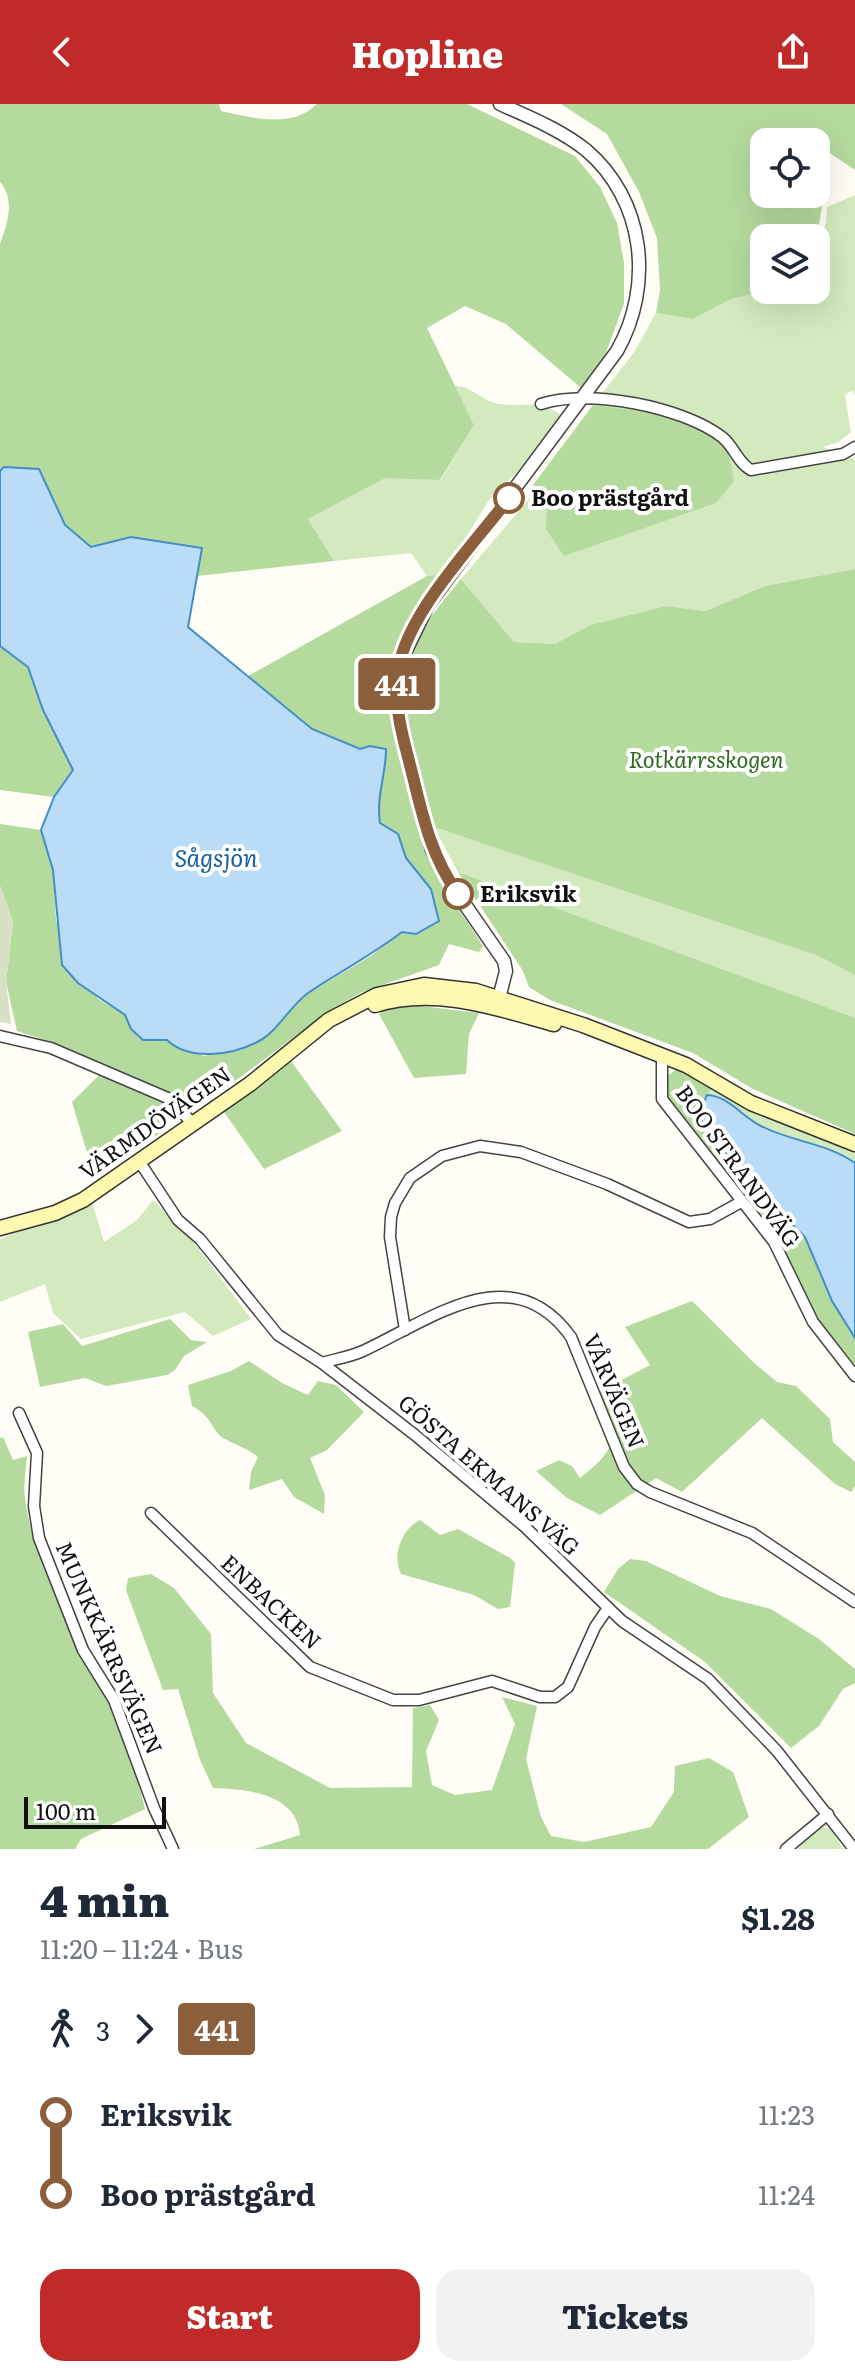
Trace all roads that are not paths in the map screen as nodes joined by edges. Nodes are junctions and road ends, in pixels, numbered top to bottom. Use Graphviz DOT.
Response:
graph roads {
  1 [pos="500,104"];
  2 [pos="584,398"];
  3 [pos="541,404"];
  4 [pos="855,447"];
  5 [pos="498,1003"];
  6 [pos="0,1036"];
  7 [pos="658,1054"];
  8 [pos="193,1124"];
  9 [pos="855,1144"];
  10 [pos="139,1161"];
  11 [pos="741,1202"];
  12 [pos="0,1228"];
  13 [pos="405,1330"];
  14 [pos="322,1363"];
  15 [pos="855,1376"];
  16 [pos="19,1413"];
  17 [pos="151,1513"];
  18 [pos="855,1602"];
  19 [pos="608,1608"];
  20 [pos="828,1814"];
  21 [pos="173,1849"];
  22 [pos="786,1849"];
  23 [pos="854,1849"];
  1 -- 2 [label="street"];
  2 -- 3 [label="street"];
  2 -- 4 [label="street"];
  2 -- 5 [label="street"];
  5 -- 7 [label="main road, VÄRMDÖVÄGEN"];
  5 -- 8 [label="main road, VÄRMDÖVÄGEN"];
  6 -- 8 [label="street"];
  7 -- 9 [label="main road, VÄRMDÖVÄGEN"];
  7 -- 11 [label="street, BOO STRANDVÄG"];
  8 -- 10 [label="main road, VÄRMDÖVÄGEN"];
  10 -- 12 [label="main road, VÄRMDÖVÄGEN"];
  10 -- 14 [label="street, GÖSTA EKMANS VÄG"];
  11 -- 13 [label="street"];
  11 -- 15 [label="street, BOO STRANDVÄG"];
  13 -- 14 [label="street, VÅRVÄGEN"];
  13 -- 18 [label="street, VÅRVÄGEN"];
  14 -- 19 [label="street, GÖSTA EKMANS VÄG"];
  16 -- 21 [label="street, MUNKKÄRRSVÄGEN"];
  17 -- 19 [label="street, ENBACKEN"];
  19 -- 20 [label="street, GÖSTA EKMANS VÄG"];
  20 -- 22 [label="street"];
  20 -- 23 [label="street, GÖSTA EKMANS VÄG"];
}
